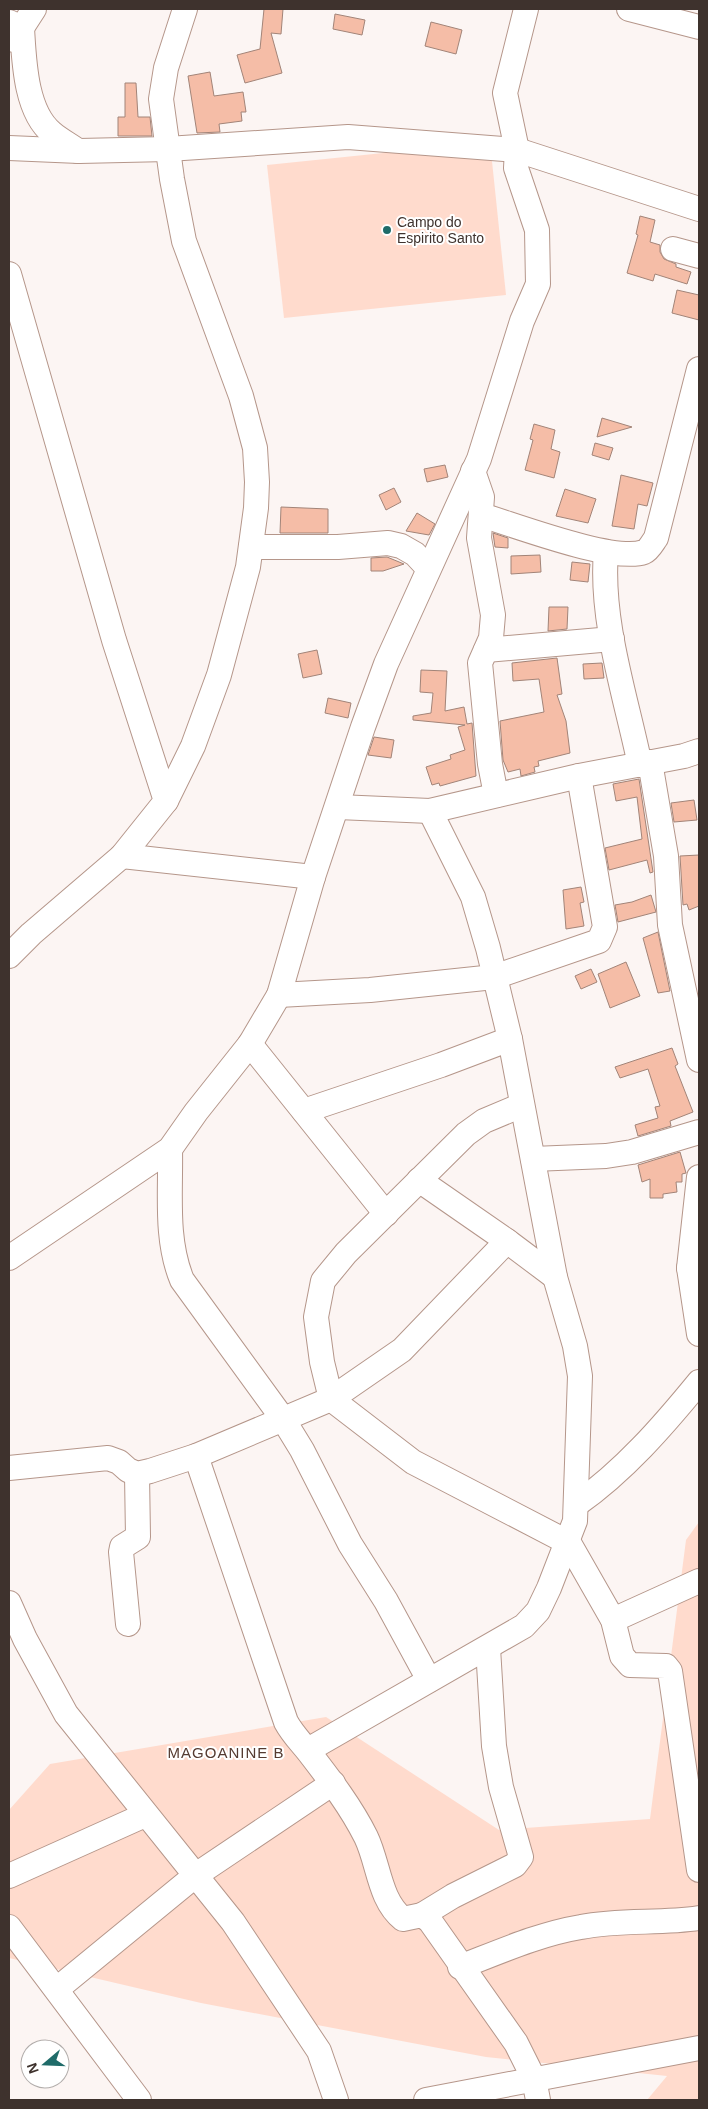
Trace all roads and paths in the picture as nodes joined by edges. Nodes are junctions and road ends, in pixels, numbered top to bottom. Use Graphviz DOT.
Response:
graph roads {
  1 [pos="185,9"];
  2 [pos="526,9"];
  3 [pos="629,9"];
  4 [pos="22,20"];
  5 [pos="699,27"];
  6 [pos="9,48"];
  7 [pos="9,148"];
  8 [pos="168,149"];
  9 [pos="517,150"];
  10 [pos="79,151"];
  11 [pos="699,208"];
  12 [pos="673,248"];
  13 [pos="699,256"];
  14 [pos="9,274"];
  15 [pos="699,369"];
  16 [pos="473,471"];
  17 [pos="481,515"];
  18 [pos="251,547"];
  19 [pos="606,552"];
  20 [pos="428,568"];
  21 [pos="612,639"];
  22 [pos="486,650"];
  23 [pos="699,751"];
  24 [pos="645,763"];
  25 [pos="579,776"];
  26 [pos="496,795"];
  27 [pos="166,801"];
  28 [pos="338,807"];
  29 [pos="430,811"];
  30 [pos="122,856"];
  31 [pos="313,877"];
  32 [pos="9,956"];
  33 [pos="494,977"];
  34 [pos="279,995"];
  35 [pos="510,1039"];
  36 [pos="250,1044"];
  37 [pos="699,1060"];
  38 [pos="522,1105"];
  39 [pos="304,1111"];
  40 [pos="699,1132"];
  41 [pos="170,1149"];
  42 [pos="533,1159"];
  43 [pos="699,1176"];
  44 [pos="419,1180"];
  45 [pos="386,1214"];
  46 [pos="507,1241"];
  47 [pos="9,1258"];
  48 [pos="694,1268"];
  49 [pos="555,1277"];
  50 [pos="699,1334"];
  51 [pos="699,1382"];
  52 [pos="331,1399"];
  53 [pos="283,1419"];
  54 [pos="196,1456"];
  55 [pos="9,1468"];
  56 [pos="137,1474"];
  57 [pos="577,1504"];
  58 [pos="568,1542"];
  59 [pos="699,1581"];
  60 [pos="9,1603"];
  61 [pos="613,1620"];
  62 [pos="128,1624"];
  63 [pos="488,1648"];
  64 [pos="429,1680"];
  65 [pos="308,1750"];
  66 [pos="333,1783"];
  67 [pos="145,1815"];
  68 [pos="699,1870"];
  69 [pos="196,1875"];
  70 [pos="9,1876"];
  71 [pos="422,1915"];
  72 [pos="699,1918"];
  73 [pos="9,1927"];
  74 [pos="460,1967"];
  75 [pos="57,1989"];
  76 [pos="699,2048"];
  77 [pos="536,2090"];
  78 [pos="139,2100"];
  79 [pos="336,2100"];
  80 [pos="426,2100"];
  1 -- 8 [label="street"];
  2 -- 9 [label="street"];
  3 -- 5 [label="street"];
  4 -- 6 [label="street"];
  4 -- 10 [label="street"];
  7 -- 10 [label="street"];
  8 -- 9 [label="street"];
  8 -- 10 [label="street"];
  8 -- 18 [label="street"];
  9 -- 11 [label="street"];
  9 -- 16 [label="street"];
  12 -- 13 [label="street"];
  14 -- 27 [label="street"];
  15 -- 19 [label="street"];
  16 -- 17 [label="street"];
  16 -- 20 [label="street"];
  17 -- 19 [label="street"];
  17 -- 22 [label="street"];
  18 -- 20 [label="street"];
  18 -- 27 [label="street"];
  19 -- 21 [label="street"];
  20 -- 28 [label="street"];
  21 -- 22 [label="street"];
  21 -- 24 [label="street"];
  22 -- 26 [label="street"];
  23 -- 24 [label="street"];
  24 -- 25 [label="street"];
  24 -- 37 [label="street"];
  25 -- 26 [label="street"];
  25 -- 33 [label="street"];
  26 -- 29 [label="street"];
  27 -- 30 [label="street"];
  28 -- 29 [label="street"];
  28 -- 31 [label="street"];
  29 -- 33 [label="street"];
  30 -- 31 [label="street"];
  30 -- 32 [label="street"];
  31 -- 34 [label="street"];
  33 -- 34 [label="street"];
  33 -- 35 [label="street"];
  34 -- 36 [label="street"];
  35 -- 38 [label="street"];
  35 -- 39 [label="street"];
  36 -- 39 [label="street"];
  36 -- 41 [label="street"];
  38 -- 42 [label="street"];
  38 -- 44 [label="street"];
  39 -- 45 [label="street"];
  40 -- 42 [label="street"];
  41 -- 47 [label="street"];
  41 -- 53 [label="street"];
  42 -- 49 [label="street"];
  43 -- 48 [label="street"];
  44 -- 45 [label="street"];
  44 -- 46 [label="street"];
  45 -- 52 [label="street"];
  46 -- 49 [label="street"];
  46 -- 52 [label="street"];
  48 -- 50 [label="street"];
  49 -- 57 [label="street"];
  51 -- 57 [label="street"];
  52 -- 53 [label="street"];
  52 -- 58 [label="street"];
  53 -- 54 [label="street"];
  53 -- 64 [label="street"];
  54 -- 56 [label="street"];
  54 -- 65 [label="street"];
  55 -- 56 [label="street"];
  56 -- 62 [label="street"];
  57 -- 58 [label="street"];
  58 -- 61 [label="street"];
  58 -- 63 [label="street"];
  59 -- 61 [label="street"];
  60 -- 67 [label="street"];
  61 -- 68 [label="street"];
  63 -- 64 [label="street"];
  63 -- 71 [label="street"];
  64 -- 65 [label="street"];
  65 -- 66 [label="street"];
  66 -- 69 [label="street"];
  66 -- 71 [label="street"];
  67 -- 69 [label="street"];
  67 -- 70 [label="street"];
  69 -- 75 [label="street"];
  69 -- 79 [label="street"];
  71 -- 74 [label="street"];
  72 -- 74 [label="street"];
  73 -- 75 [label="street"];
  74 -- 77 [label="street"];
  75 -- 78 [label="street"];
  76 -- 77 [label="street"];
  77 -- 80 [label="street"];
}
